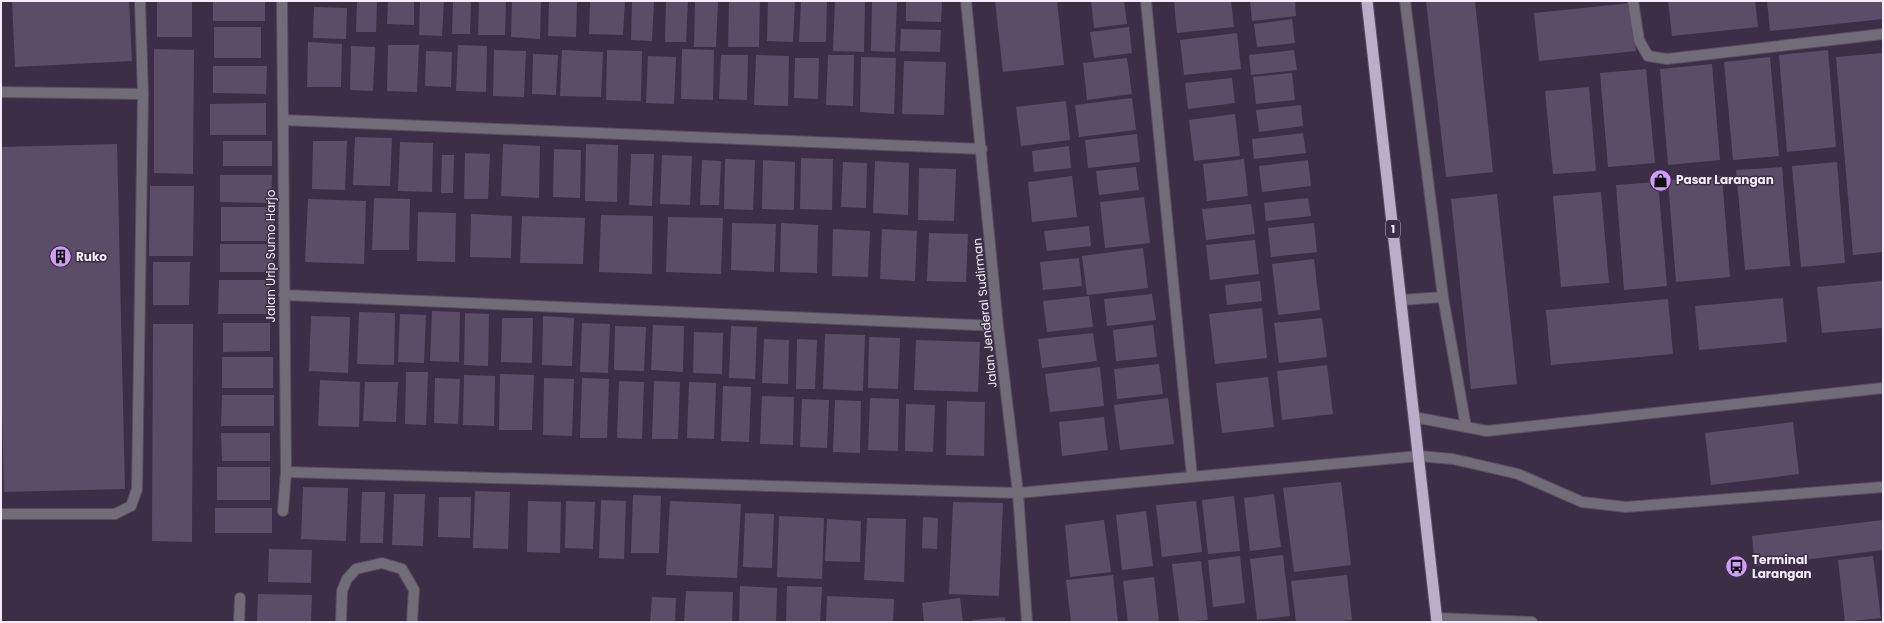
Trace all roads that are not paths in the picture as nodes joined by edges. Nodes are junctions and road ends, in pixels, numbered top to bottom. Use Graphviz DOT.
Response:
graph roads {
  1 [pos="140,1"];
  2 [pos="282,1"];
  3 [pos="966,1"];
  4 [pos="1146,1"];
  5 [pos="1367,1"];
  6 [pos="1405,1"];
  7 [pos="1634,1"];
  8 [pos="1883,34"];
  9 [pos="1,92"];
  10 [pos="143,94"];
  11 [pos="283,120"];
  12 [pos="982,149"];
  13 [pos="284,295"];
  14 [pos="1443,297"];
  15 [pos="1401,300"];
  16 [pos="998,326"];
  17 [pos="1883,388"];
  18 [pos="1414,417"];
  19 [pos="1466,428"];
  20 [pos="1419,456"];
  21 [pos="286,472"];
  22 [pos="1192,477"];
  23 [pos="1883,487"];
  24 [pos="1018,493"];
  25 [pos="283,511"];
  26 [pos="1,514"];
  27 [pos="240,598"];
  28 [pos="1437,620"];
  29 [pos="239,622"];
  30 [pos="341,622"];
  31 [pos="412,622"];
  32 [pos="1027,622"];
  33 [pos="1532,622"];
  1 -- 10 [label="street"];
  2 -- 11 [label="street, Jalan Urip Sumo Harjo"];
  3 -- 12 [label="street, Jalan Jenderal Sudirman"];
  4 -- 22 [label="street"];
  5 -- 15 [label="highway, 1"];
  6 -- 14 [label="street"];
  7 -- 8 [label="street"];
  9 -- 10 [label="street"];
  10 -- 26 [label="street"];
  11 -- 12 [label="street"];
  11 -- 13 [label="street, Jalan Urip Sumo Harjo"];
  12 -- 16 [label="street, Jalan Jenderal Sudirman"];
  13 -- 16 [label="street"];
  13 -- 21 [label="street, Jalan Urip Sumo Harjo"];
  14 -- 15 [label="street"];
  14 -- 19 [label="street"];
  15 -- 18 [label="highway, 1"];
  16 -- 24 [label="street, Jalan Jenderal Sudirman"];
  17 -- 19 [label="street"];
  18 -- 19 [label="street"];
  18 -- 20 [label="highway, 1"];
  20 -- 22 [label="street"];
  20 -- 23 [label="street"];
  20 -- 28 [label="highway, 1"];
  21 -- 24 [label="street"];
  21 -- 25 [label="street, Jalan Urip Sumo Harjo"];
  22 -- 24 [label="street"];
  24 -- 32 [label="street, Jalan Jenderal Sudirman"];
  27 -- 29 [label="street"];
  28 -- 33 [label="street"];
  30 -- 31 [label="street"];
}
